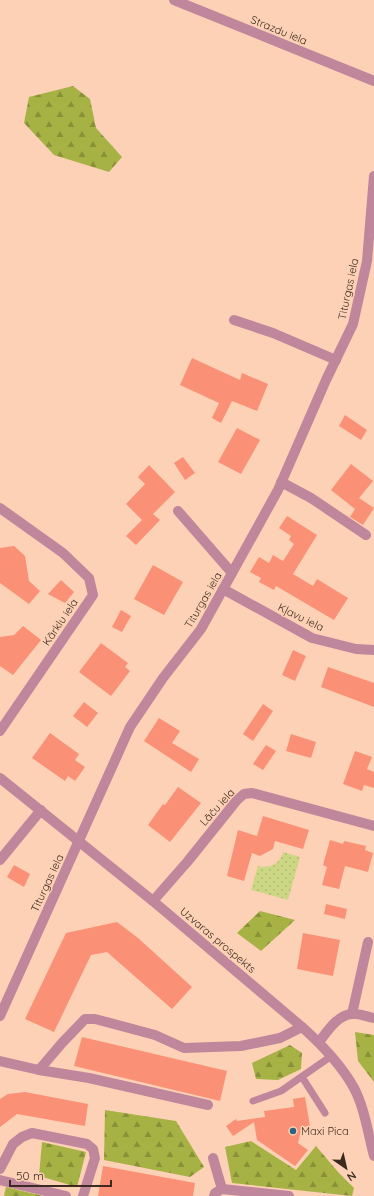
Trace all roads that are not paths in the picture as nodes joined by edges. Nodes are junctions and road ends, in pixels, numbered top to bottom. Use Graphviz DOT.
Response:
graph roads {
  1 [pos="174,0"];
  2 [pos="374,81"];
  3 [pos="374,176"];
  4 [pos="234,320"];
  5 [pos="336,360"];
  6 [pos="281,482"];
  7 [pos="0,508"];
  8 [pos="178,511"];
  9 [pos="366,535"];
  10 [pos="232,573"];
  11 [pos="223,589"];
  12 [pos="374,650"];
  13 [pos="0,731"];
  14 [pos="0,778"];
  15 [pos="41,810"];
  16 [pos="374,826"];
  17 [pos="79,842"];
  18 [pos="0,860"];
  19 [pos="153,901"];
  20 [pos="368,942"];
  21 [pos="352,1014"];
  22 [pos="0,1016"];
  23 [pos="374,1018"];
  24 [pos="302,1027"];
  25 [pos="319,1042"];
  26 [pos="330,1057"];
  27 [pos="0,1061"];
  28 [pos="39,1070"];
  29 [pos="302,1077"];
  30 [pos="253,1101"];
  31 [pos="208,1105"];
  32 [pos="325,1113"];
  33 [pos="374,1156"];
  34 [pos="213,1158"];
  35 [pos="0,1169"];
  36 [pos="0,1180"];
  37 [pos="218,1193"];
  38 [pos="66,1196"];
  39 [pos="83,1196"];
  40 [pos="289,1196"];
  1 -- 2 [label="street, Strazdu iela"];
  3 -- 5 [label="street, Titurgas iela"];
  4 -- 5 [label="street"];
  5 -- 6 [label="street, Titurgas iela"];
  6 -- 9 [label="street"];
  6 -- 10 [label="street, Titurgas iela"];
  7 -- 13 [label="street, Kārklu iela"];
  8 -- 10 [label="street"];
  10 -- 11 [label="street, Titurgas iela"];
  11 -- 12 [label="street, Kļavu iela"];
  11 -- 17 [label="street, Titurgas iela"];
  14 -- 15 [label="street, Uzvaras prospekts"];
  15 -- 17 [label="street, Uzvaras prospekts"];
  15 -- 18 [label="street"];
  16 -- 19 [label="street, Lāču iela"];
  17 -- 19 [label="street, Uzvaras prospekts"];
  17 -- 22 [label="street, Titurgas iela"];
  19 -- 24 [label="street, Uzvaras prospekts"];
  20 -- 21 [label="street"];
  21 -- 23 [label="street"];
  21 -- 25 [label="street"];
  24 -- 25 [label="street, Uzvaras prospekts"];
  24 -- 28 [label="street"];
  25 -- 26 [label="street, Uzvaras prospekts"];
  26 -- 29 [label="lane"];
  26 -- 33 [label="street, Uzvaras prospekts"];
  27 -- 28 [label="street"];
  28 -- 31 [label="street"];
  29 -- 30 [label="lane"];
  29 -- 32 [label="lane"];
  34 -- 37 [label="street"];
  35 -- 39 [label="street"];
  36 -- 38 [label="street"];
  37 -- 40 [label="street"];
}
